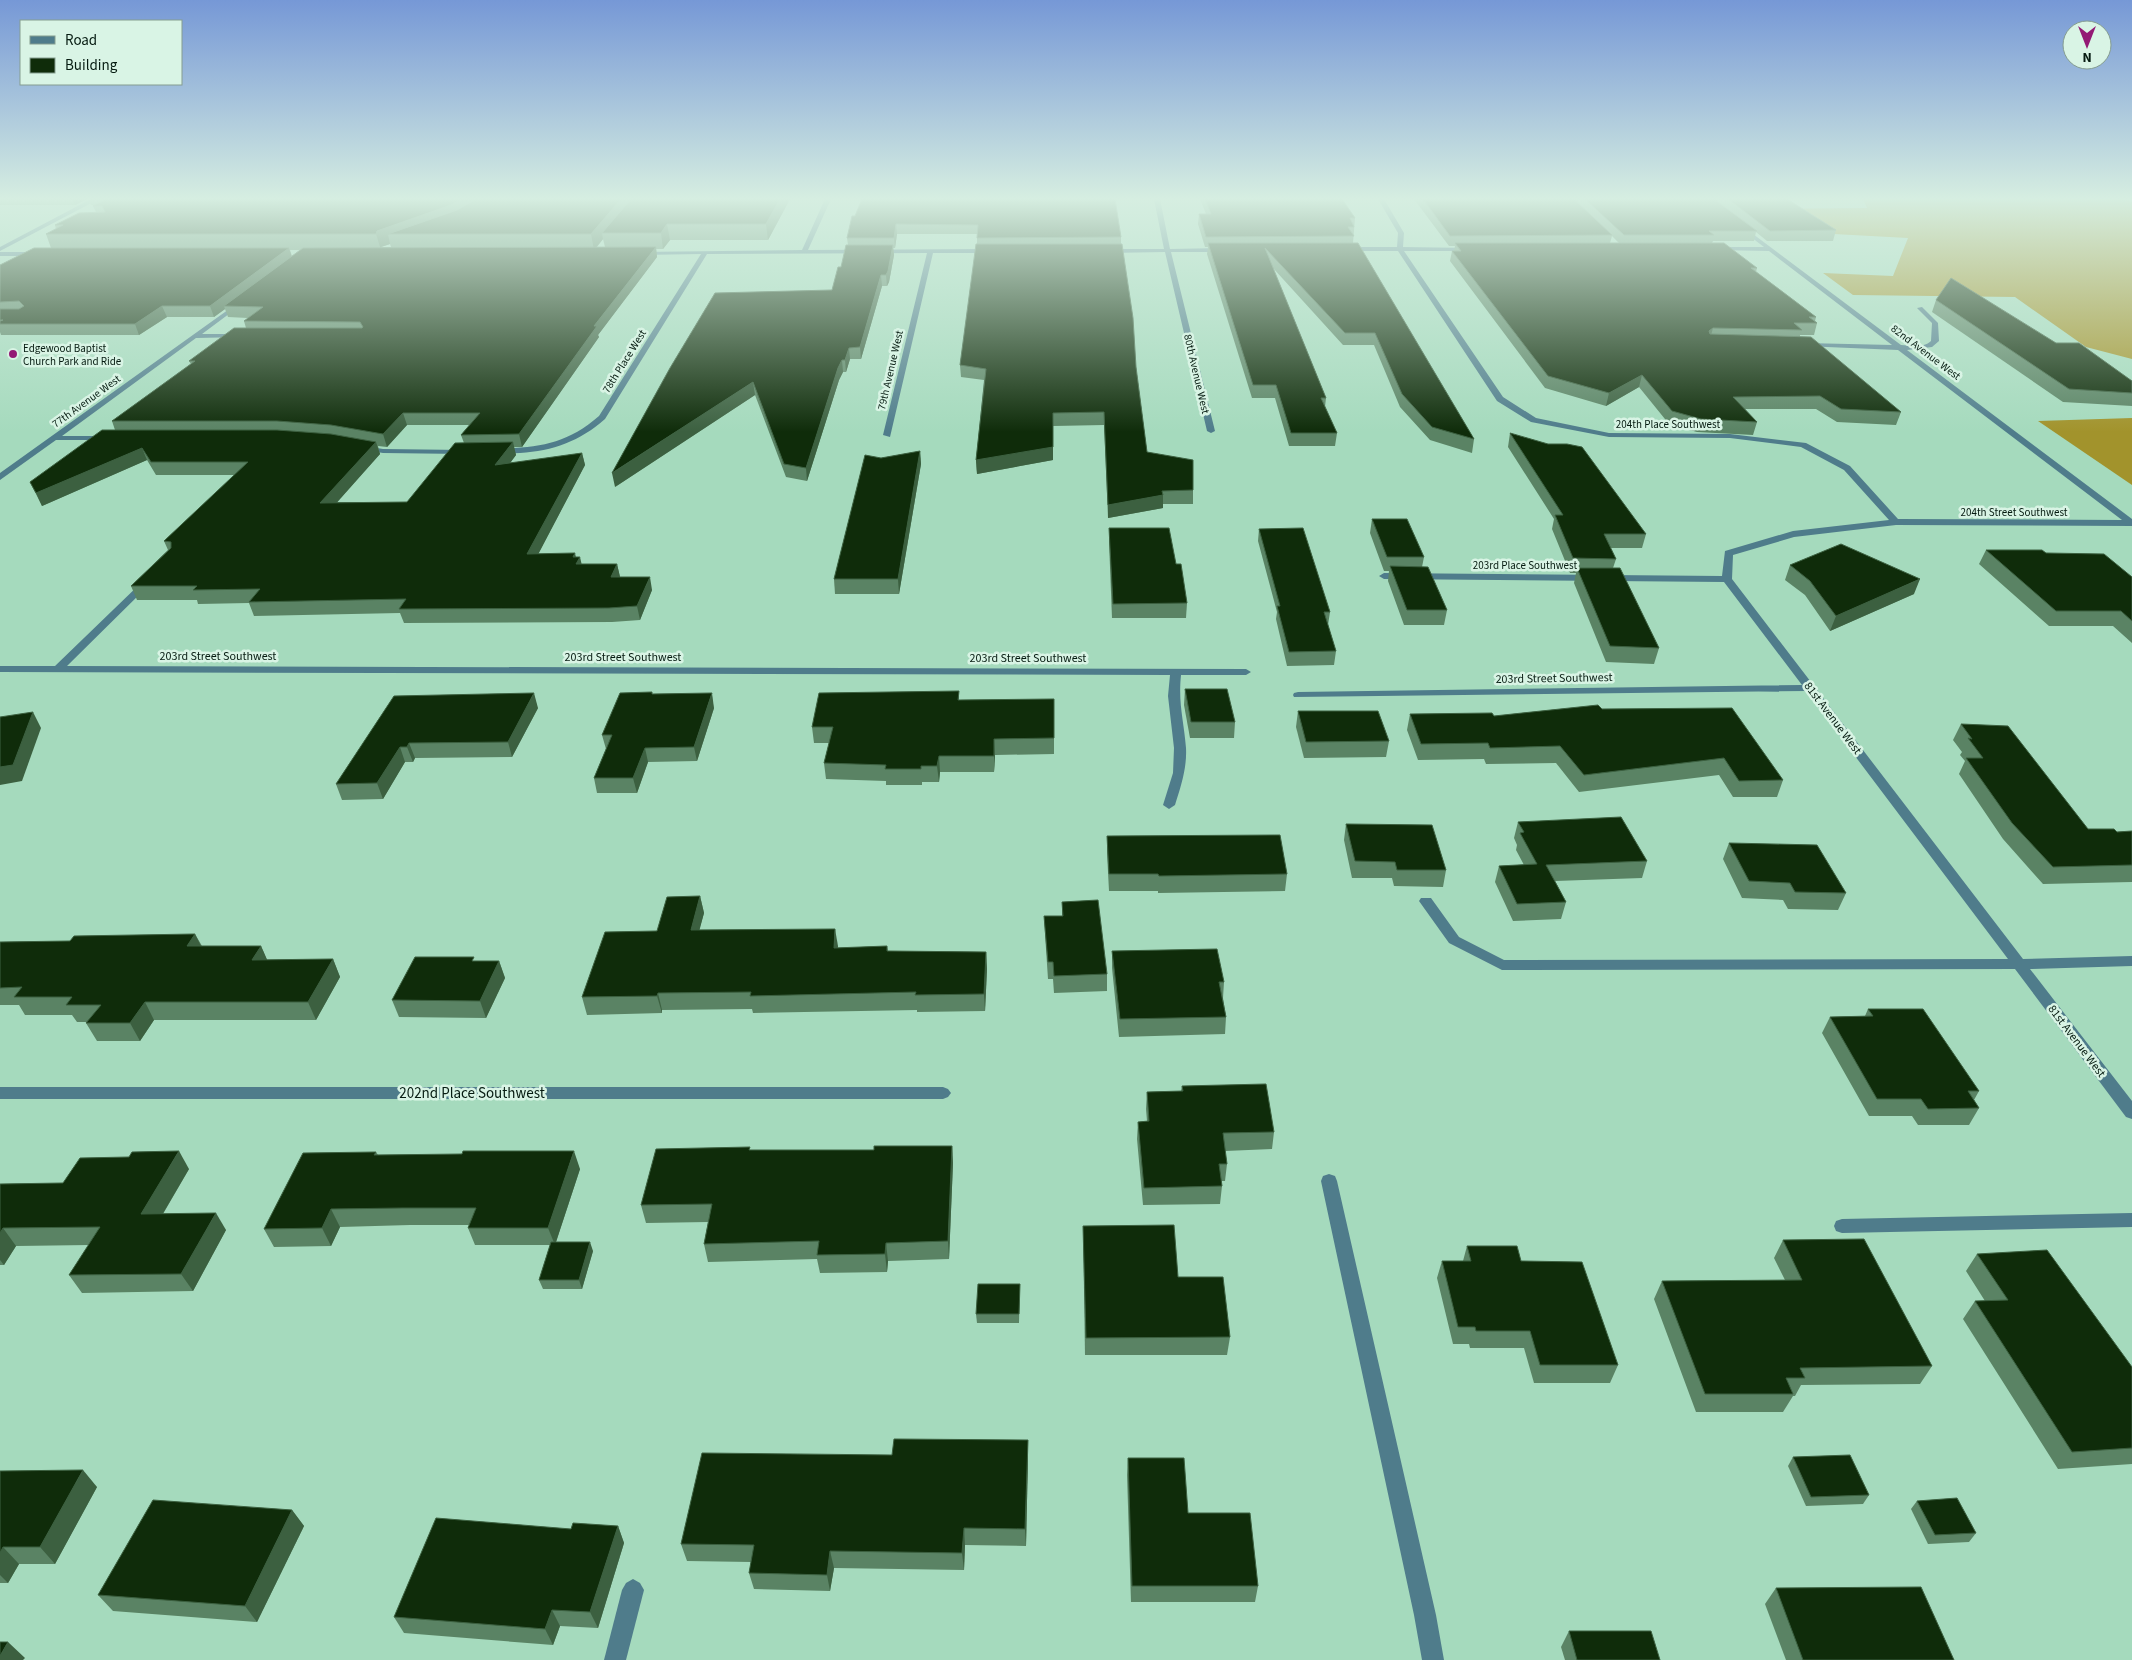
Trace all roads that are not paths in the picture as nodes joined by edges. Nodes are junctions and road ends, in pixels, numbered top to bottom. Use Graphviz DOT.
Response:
graph roads {
  1 [pos="690,276"];
  2 [pos="924,276"];
  3 [pos="1173,276"];
  4 [pos="1418,276"];
  5 [pos="1807,276"];
  6 [pos="248,297"];
  7 [pos="1920,308"];
  8 [pos="196,336"];
  9 [pos="245,336"];
  10 [pos="1796,345"];
  11 [pos="1901,347"];
  12 [pos="1211,431"];
  13 [pos="887,435"];
  14 [pos="53,438"];
  15 [pos="112,438"];
  16 [pos="354,445"];
  17 [pos="475,452"];
  18 [pos="493,452"];
  19 [pos="0,477"];
  20 [pos="1896,522"];
  21 [pos="2132,523"];
  22 [pos="1384,576"];
  23 [pos="150,579"];
  24 [pos="1727,579"];
  25 [pos="0,669"];
  26 [pos="58,669"];
  27 [pos="1176,672"];
  28 [pos="1246,672"];
  29 [pos="1810,688"];
  30 [pos="1298,695"];
  31 [pos="1169,806"];
  32 [pos="1426,901"];
  33 [pos="2132,961"];
  34 [pos="2019,964"];
  35 [pos="0,1093"];
  36 [pos="943,1093"];
  37 [pos="2132,1113"];
  38 [pos="1329,1182"];
  39 [pos="2132,1220"];
  40 [pos="1842,1226"];
  41 [pos="633,1590"];
  42 [pos="614,1660"];
  43 [pos="1433,1660"];
  1 -- 18 [label="street, 78th Place West"];
  2 -- 13 [label="street, 79th Avenue West"];
  3 -- 12 [label="street, 80th Avenue West"];
  4 -- 20 [label="street, 204th Place Southwest"];
  5 -- 11 [label="street, 82nd Avenue West"];
  6 -- 8 [label="street, 77th Avenue West"];
  7 -- 11 [label="street"];
  8 -- 9 [label="street"];
  8 -- 14 [label="street, 77th Avenue West"];
  10 -- 11 [label="street"];
  11 -- 21 [label="street, 82nd Avenue West"];
  14 -- 15 [label="street"];
  14 -- 19 [label="street, 77th Avenue West"];
  16 -- 17 [label="street"];
  20 -- 21 [label="street, 204th Street Southwest"];
  20 -- 24 [label="street"];
  22 -- 24 [label="street, 203rd Place Southwest"];
  23 -- 26 [label="street"];
  24 -- 29 [label="street, 81st Avenue West"];
  25 -- 26 [label="street, 203rd Street Southwest"];
  26 -- 27 [label="street, 203rd Street Southwest"];
  27 -- 28 [label="street, 203rd Street Southwest"];
  27 -- 31 [label="street"];
  29 -- 30 [label="street, 203rd Street Southwest"];
  29 -- 34 [label="street, 81st Avenue West"];
  32 -- 34 [label="street"];
  33 -- 34 [label="street"];
  34 -- 37 [label="street, 81st Avenue West"];
  35 -- 36 [label="street, 202nd Place Southwest"];
  38 -- 43 [label="street"];
  39 -- 40 [label="street"];
  41 -- 42 [label="street"];
}
